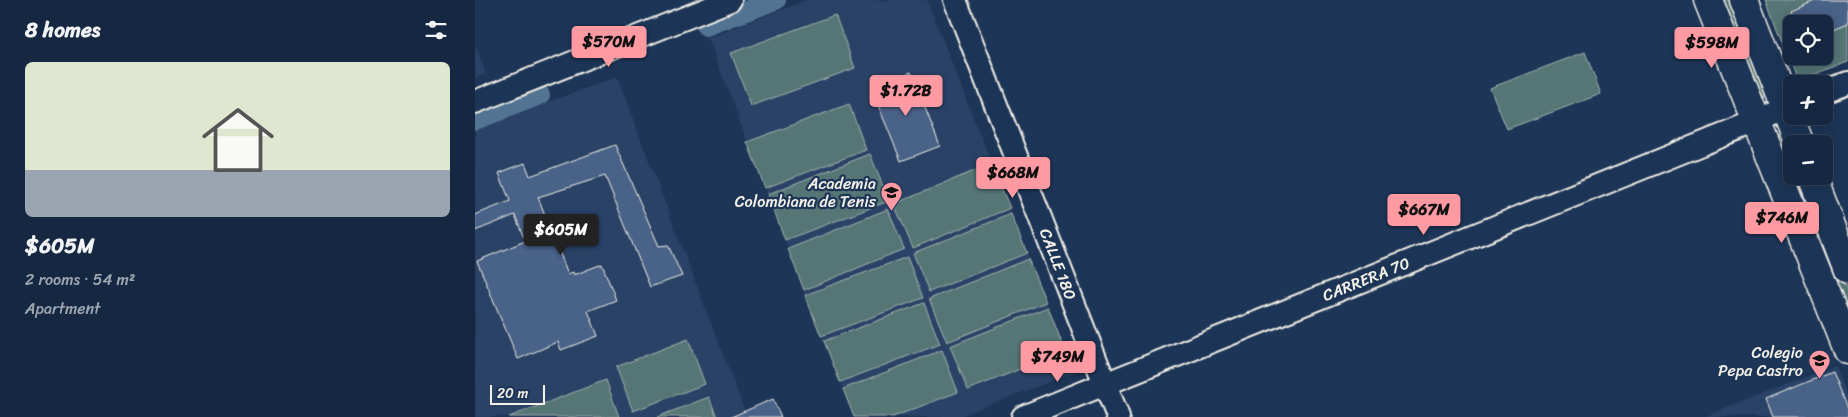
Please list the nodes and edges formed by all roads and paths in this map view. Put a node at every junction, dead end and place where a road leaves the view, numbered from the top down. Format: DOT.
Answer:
graph roads {
  1 [pos="730,0"];
  2 [pos="955,0"];
  3 [pos="1708,0"];
  4 [pos="1744,0"];
  5 [pos="1848,83"];
  6 [pos="1833,89"];
  7 [pos="1783,94"];
  8 [pos="475,102"];
  9 [pos="1783,108"];
  10 [pos="1756,122"];
  11 [pos="1815,185"];
  12 [pos="1848,270"];
  13 [pos="1848,350"];
  14 [pos="1106,385"];
  15 [pos="1023,417"];
  16 [pos="1118,417"];
  1 -- 8 [label="street"];
  2 -- 14 [label="street, CALLE 180"];
  3 -- 10 [label="street"];
  4 -- 7 [label="street"];
  5 -- 6 [label="street"];
  9 -- 10 [label="street, CARRERA 70"];
  10 -- 13 [label="street"];
  10 -- 14 [label="street, CARRERA 70"];
  11 -- 12 [label="street"];
  14 -- 15 [label="street, CARRERA 70"];
  14 -- 16 [label="street, CALLE 180"];
}
